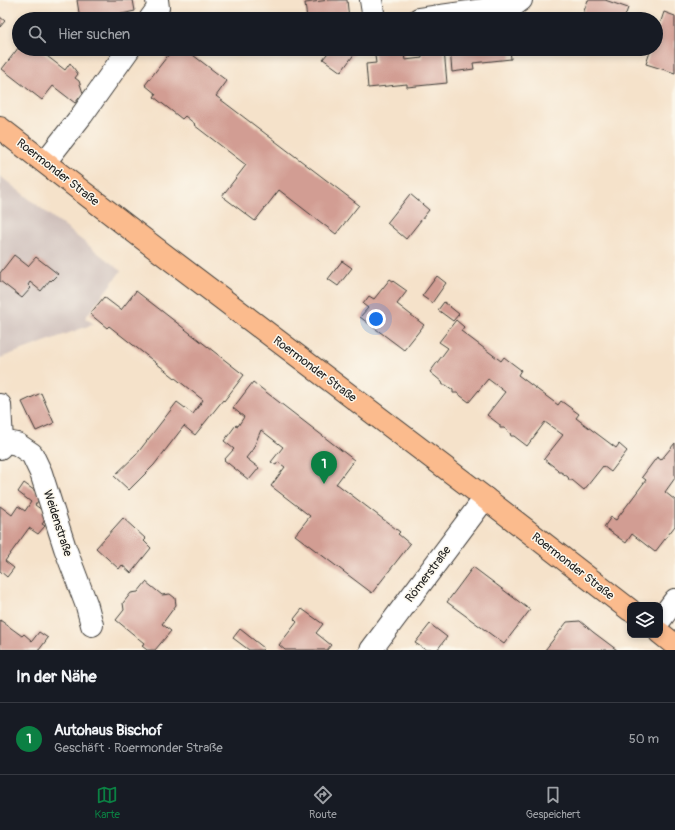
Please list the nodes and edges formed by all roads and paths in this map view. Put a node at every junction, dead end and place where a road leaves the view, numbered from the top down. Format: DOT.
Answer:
graph roads {
  1 [pos="157,0"];
  2 [pos="371,0"];
  3 [pos="521,0"];
  4 [pos="155,12"];
  5 [pos="373,12"];
  6 [pos="470,12"];
  7 [pos="124,56"];
  8 [pos="0,128"];
  9 [pos="45,162"];
  10 [pos="0,405"];
  11 [pos="1,444"];
  12 [pos="485,498"];
  13 [pos="675,600"];
  14 [pos="627,608"];
  15 [pos="663,616"];
  16 [pos="92,625"];
  17 [pos="663,636"];
  18 [pos="675,645"];
  19 [pos="371,650"];
  1 -- 4 [label="street"];
  2 -- 5 [label="street"];
  3 -- 6 [label="street"];
  7 -- 9 [label="street"];
  8 -- 9 [label="main road, Roermonder Straße"];
  9 -- 12 [label="main road, Roermonder Straße"];
  10 -- 11 [label="street, Weidenstraße"];
  11 -- 16 [label="street, Weidenstraße"];
  12 -- 14 [label="main road, Roermonder Straße"];
  12 -- 19 [label="street, Römerstraße"];
  13 -- 15 [label="street"];
  17 -- 18 [label="main road"];
}
